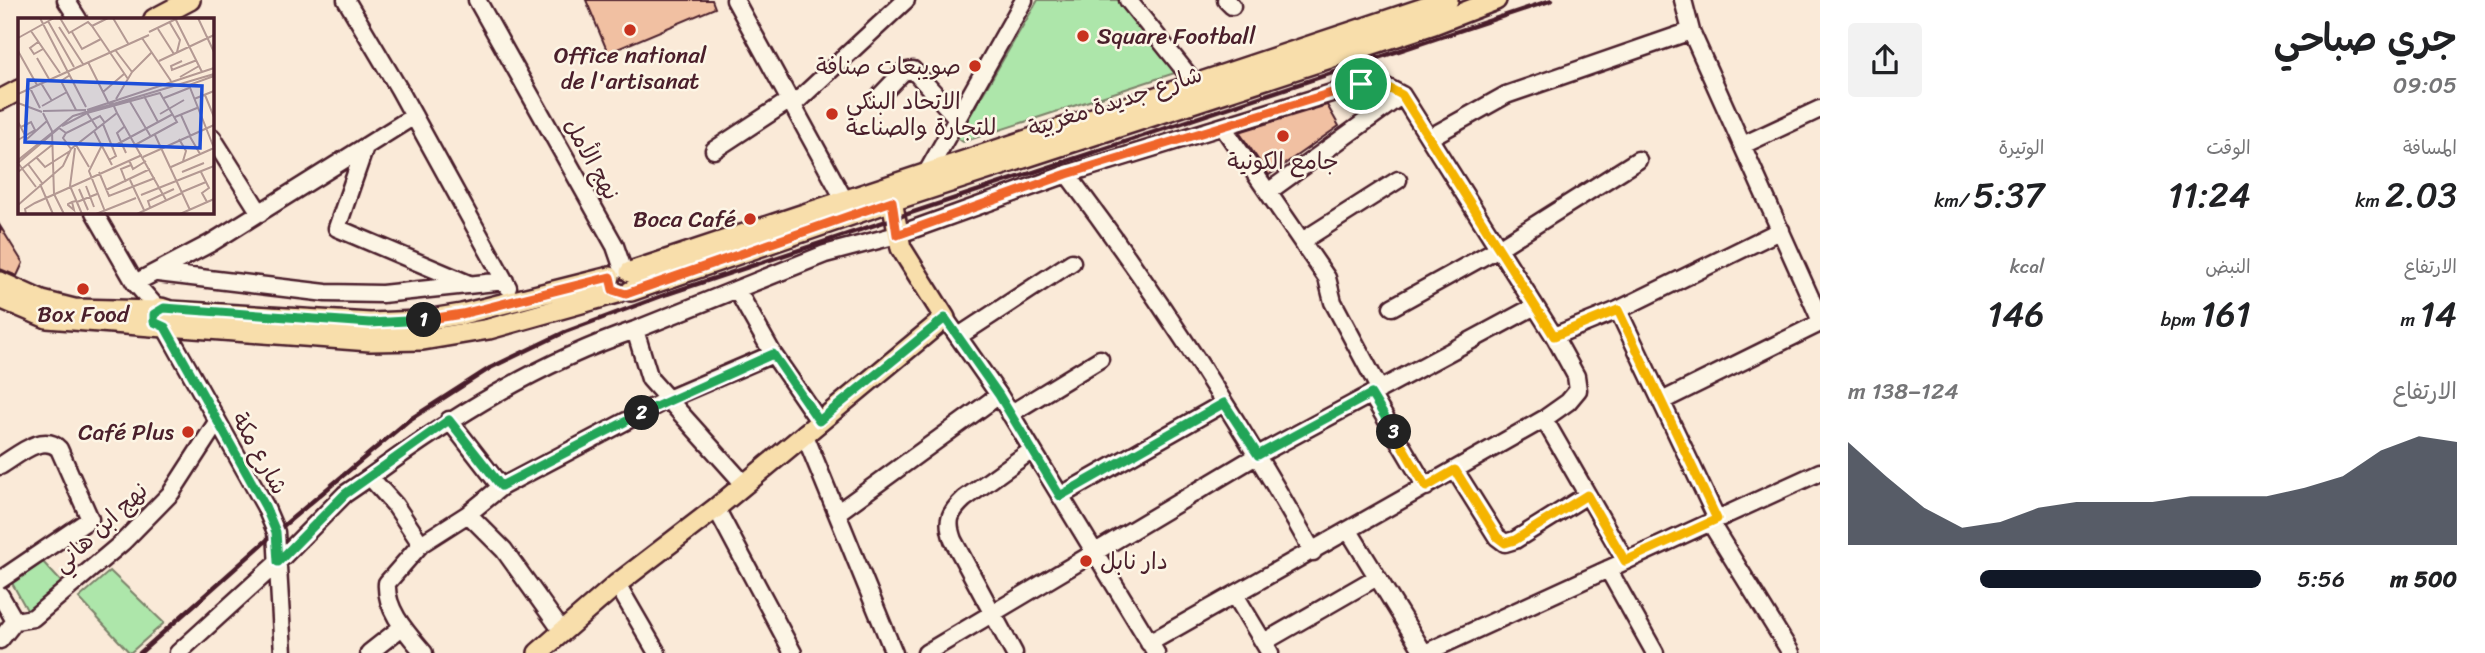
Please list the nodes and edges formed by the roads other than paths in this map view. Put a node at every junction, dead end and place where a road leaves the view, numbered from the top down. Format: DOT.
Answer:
graph roads {
  1 [pos="66,0"];
  2 [pos="190,0"];
  3 [pos="346,0"];
  4 [pos="477,0"];
  5 [pos="736,0"];
  6 [pos="906,0"];
  7 [pos="1024,0"];
  8 [pos="1128,0"];
  9 [pos="1448,0"];
  10 [pos="1496,0"];
  11 [pos="1683,0"];
  12 [pos="77,18"];
  13 [pos="156,18"];
  14 [pos="1691,31"];
  15 [pos="1200,90"];
  16 [pos="18,91"];
  17 [pos="1402,95"];
  18 [pos="880,96"];
  19 [pos="0,100"];
  20 [pos="792,103"];
  21 [pos="1820,109"];
  22 [pos="414,116"];
  23 [pos="957,118"];
  24 [pos="1223,127"];
  25 [pos="1429,138"];
  26 [pos="214,140"];
  27 [pos="1744,145"];
  28 [pos="365,147"];
  29 [pos="714,150"];
  30 [pos="1638,160"];
  31 [pos="926,174"];
  32 [pos="1067,174"];
  33 [pos="1398,180"];
  34 [pos="1268,192"];
  35 [pos="845,201"];
  36 [pos="892,201"];
  37 [pos="260,213"];
  38 [pos="95,214"];
  39 [pos="1781,230"];
  40 [pos="897,235"];
  41 [pos="1302,241"];
  42 [pos="1497,249"];
  43 [pos="1072,261"];
  44 [pos="158,274"];
  45 [pos="505,281"];
  46 [pos="622,281"];
  47 [pos="0,282"];
  48 [pos="135,283"];
  49 [pos="471,285"];
  50 [pos="737,290"];
  51 [pos="0,299"];
  52 [pos="516,301"];
  53 [pos="1535,306"];
  54 [pos="1392,307"];
  55 [pos="1618,310"];
  56 [pos="162,318"];
  57 [pos="945,318"];
  58 [pos="1820,321"];
  59 [pos="635,330"];
  60 [pos="959,336"];
  61 [pos="1554,336"];
  62 [pos="773,354"];
  63 [pos="1100,359"];
  64 [pos="1376,392"];
  65 [pos="999,395"];
  66 [pos="670,398"];
  67 [pos="1662,401"];
  68 [pos="1224,403"];
  69 [pos="1010,414"];
  70 [pos="1544,418"];
  71 [pos="449,420"];
  72 [pos="217,422"];
  73 [pos="811,427"];
  74 [pos="1032,450"];
  75 [pos="1258,455"];
  76 [pos="0,466"];
  77 [pos="1455,470"];
  78 [pos="1820,472"];
  79 [pos="370,477"];
  80 [pos="744,484"];
  81 [pos="501,486"];
  82 [pos="1426,487"];
  83 [pos="1587,495"];
  84 [pos="1060,496"];
  85 [pos="716,508"];
  86 [pos="837,513"];
  87 [pos="468,514"];
  88 [pos="1714,520"];
  89 [pos="1349,531"];
  90 [pos="421,544"];
  91 [pos="1313,552"];
  92 [pos="1095,554"];
  93 [pos="1625,561"];
  94 [pos="278,562"];
  95 [pos="1608,569"];
  96 [pos="1377,577"];
  97 [pos="0,580"];
  98 [pos="617,584"];
  99 [pos="0,595"];
  100 [pos="1235,595"];
  101 [pos="992,612"];
  102 [pos="15,621"];
  103 [pos="402,627"];
  104 [pos="562,631"];
  105 [pos="0,640"];
  106 [pos="1153,648"];
  107 [pos="1267,648"];
  108 [pos="178,653"];
  109 [pos="283,653"];
  110 [pos="369,653"];
  111 [pos="424,653"];
  112 [pos="538,653"];
  113 [pos="657,653"];
  114 [pos="793,653"];
  115 [pos="894,653"];
  116 [pos="926,653"];
  117 [pos="1014,653"];
  118 [pos="1424,653"];
  119 [pos="1656,653"];
  120 [pos="1791,653"];
  1 -- 12 [label="street"];
  2 -- 13 [label="main road"];
  3 -- 22 [label="street"];
  4 -- 46 [label="street, نهج الأمل"];
  5 -- 20 [label="street"];
  6 -- 20 [label="street"];
  7 -- 23 [label="street"];
  8 -- 15 [label="street"];
  9 -- 15 [label="main road, شارع جديدة مغربية"];
  10 -- 15 [label="main road, شارع جديدة مغربية"];
  11 -- 14 [label="street"];
  14 -- 25 [label="street"];
  14 -- 27 [label="street"];
  15 -- 31 [label="main road, شارع جديدة مغربية"];
  15 -- 36 [label="main road, شارع جديدة مغربية"];
  16 -- 19 [label="main road"];
  17 -- 24 [label="street"];
  17 -- 25 [label="street"];
  17 -- 34 [label="street"];
  18 -- 23 [label="street"];
  20 -- 29 [label="street"];
  20 -- 35 [label="street"];
  21 -- 27 [label="street"];
  22 -- 28 [label="street"];
  22 -- 45 [label="street"];
  23 -- 31 [label="street"];
  24 -- 32 [label="street"];
  24 -- 34 [label="street"];
  25 -- 42 [label="street"];
  26 -- 37 [label="street"];
  27 -- 39 [label="street"];
  28 -- 37 [label="street"];
  28 -- 49 [label="street"];
  30 -- 42 [label="street"];
  31 -- 35 [label="main road, شارع جديدة مغربية"];
  32 -- 40 [label="street"];
  32 -- 68 [label="street"];
  33 -- 41 [label="street"];
  34 -- 41 [label="street"];
  35 -- 46 [label="main road, شارع جديدة مغربية"];
  36 -- 40 [label="main road"];
  36 -- 46 [label="main road, شارع جديدة مغربية"];
  37 -- 44 [label="street"];
  38 -- 48 [label="street, شارع مكة"];
  39 -- 55 [label="street"];
  39 -- 58 [label="street"];
  40 -- 50 [label="street"];
  40 -- 57 [label="main road"];
  41 -- 64 [label="street"];
  42 -- 53 [label="street"];
  42 -- 54 [label="street"];
  43 -- 60 [label="street"];
  44 -- 48 [label="street"];
  44 -- 49 [label="street"];
  45 -- 49 [label="street"];
  45 -- 52 [label="street"];
  46 -- 52 [label="main road"];
  46 -- 56 [label="main road"];
  47 -- 56 [label="main road"];
  48 -- 56 [label="street, شارع مكة"];
  50 -- 59 [label="street"];
  50 -- 62 [label="street"];
  51 -- 56 [label="main road"];
  52 -- 56 [label="main road"];
  53 -- 61 [label="street"];
  53 -- 64 [label="street"];
  55 -- 61 [label="street"];
  55 -- 67 [label="street"];
  56 -- 72 [label="street, شارع مكة"];
  57 -- 60 [label="street"];
  57 -- 73 [label="main road"];
  58 -- 67 [label="street"];
  59 -- 66 [label="street"];
  59 -- 71 [label="street"];
  60 -- 65 [label="street"];
  61 -- 70 [label="street"];
  62 -- 66 [label="street"];
  62 -- 73 [label="street"];
  63 -- 69 [label="street"];
  64 -- 75 [label="street"];
  64 -- 82 [label="street"];
  65 -- 69 [label="street"];
  65 -- 86 [label="street"];
  66 -- 80 [label="street"];
  66 -- 81 [label="street"];
  67 -- 88 [label="street"];
  68 -- 75 [label="street"];
  68 -- 84 [label="street"];
  69 -- 74 [label="street"];
  70 -- 77 [label="street"];
  70 -- 83 [label="street"];
  71 -- 79 [label="street"];
  71 -- 81 [label="street"];
  72 -- 94 [label="street, شارع مكة"];
  72 -- 102 [label="street, نهج ابن هاني"];
  73 -- 80 [label="main road"];
  73 -- 86 [label="street"];
  74 -- 84 [label="street"];
  74 -- 101 [label="street"];
  75 -- 91 [label="street"];
  75 -- 92 [label="street"];
  76 -- 97 [label="street"];
  77 -- 82 [label="street"];
  77 -- 83 [label="street"];
  78 -- 88 [label="street"];
  79 -- 90 [label="street"];
  79 -- 94 [label="street"];
  80 -- 85 [label="main road"];
  81 -- 87 [label="street"];
  82 -- 89 [label="street"];
  83 -- 93 [label="street"];
  84 -- 92 [label="street"];
  85 -- 98 [label="main road"];
  85 -- 114 [label="street"];
  86 -- 115 [label="street"];
  87 -- 90 [label="street"];
  87 -- 104 [label="street"];
  88 -- 93 [label="street"];
  88 -- 120 [label="street"];
  89 -- 91 [label="street"];
  89 -- 96 [label="street"];
  90 -- 103 [label="street"];
  91 -- 100 [label="street"];
  92 -- 101 [label="street"];
  92 -- 106 [label="street"];
  93 -- 95 [label="street"];
  94 -- 108 [label="street"];
  94 -- 109 [label="street, شارع مكة"];
  95 -- 118 [label="street"];
  95 -- 119 [label="street"];
  96 -- 107 [label="street"];
  96 -- 118 [label="street"];
  98 -- 104 [label="main road"];
  98 -- 113 [label="street"];
  99 -- 102 [label="street"];
  100 -- 106 [label="street"];
  100 -- 107 [label="street"];
  101 -- 116 [label="street"];
  101 -- 117 [label="street"];
  102 -- 105 [label="street"];
  103 -- 110 [label="street"];
  103 -- 111 [label="street"];
  104 -- 112 [label="main road"];
}
